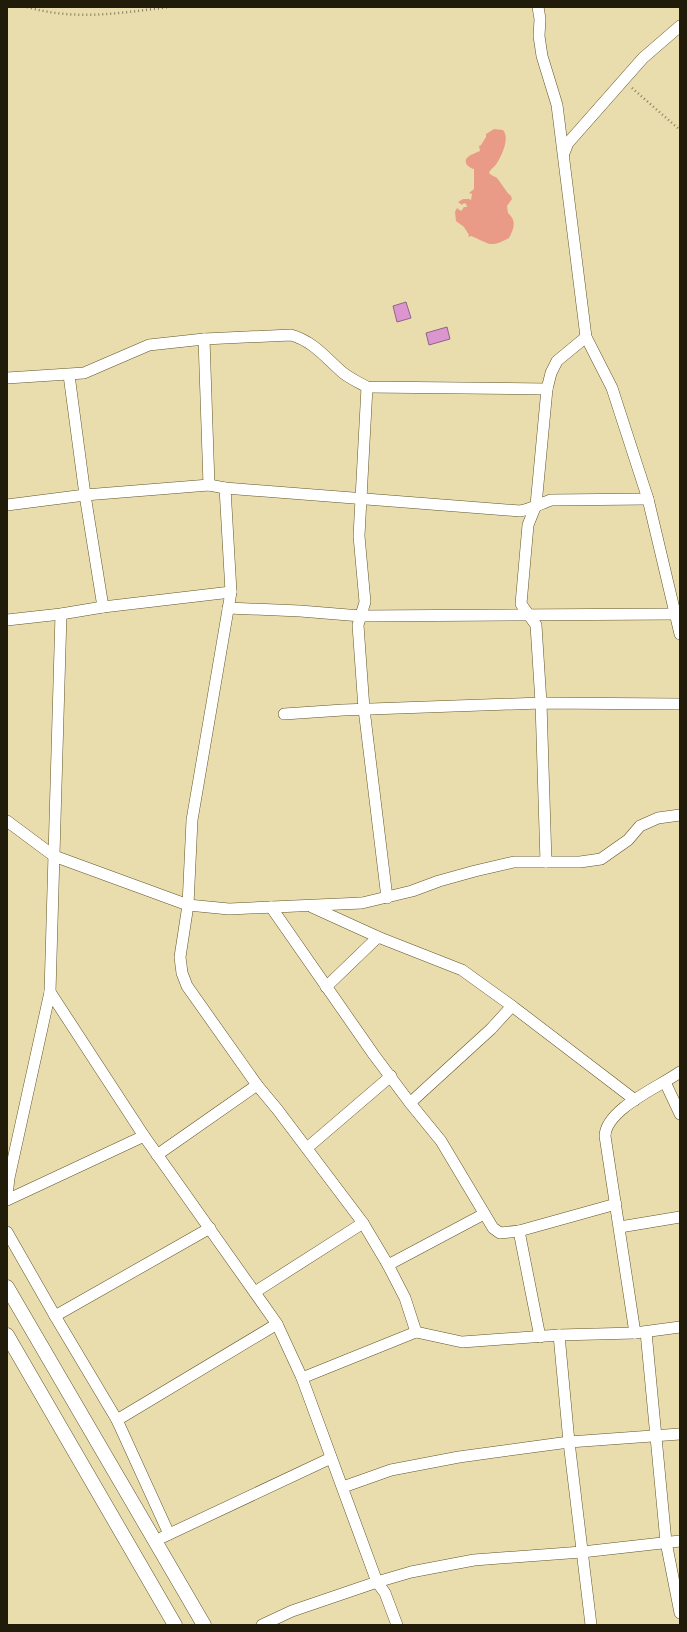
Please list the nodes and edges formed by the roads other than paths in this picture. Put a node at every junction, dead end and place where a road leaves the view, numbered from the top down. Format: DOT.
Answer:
graph roads {
  1 [pos="538,7"];
  2 [pos="680,26"];
  3 [pos="564,153"];
  4 [pos="586,337"];
  5 [pos="204,339"];
  6 [pos="69,375"];
  7 [pos="7,378"];
  8 [pos="367,387"];
  9 [pos="548,389"];
  10 [pos="209,485"];
  11 [pos="224,488"];
  12 [pos="85,495"];
  13 [pos="360,499"];
  14 [pos="648,499"];
  15 [pos="7,505"];
  16 [pos="536,505"];
  17 [pos="231,592"];
  18 [pos="103,607"];
  19 [pos="228,608"];
  20 [pos="61,614"];
  21 [pos="676,614"];
  22 [pos="362,616"];
  23 [pos="530,616"];
  24 [pos="7,620"];
  25 [pos="680,634"];
  26 [pos="541,704"];
  27 [pos="680,704"];
  28 [pos="364,709"];
  29 [pos="284,714"];
  30 [pos="680,815"];
  31 [pos="7,821"];
  32 [pos="54,856"];
  33 [pos="546,862"];
  34 [pos="387,898"];
  35 [pos="188,905"];
  36 [pos="308,906"];
  37 [pos="271,908"];
  38 [pos="378,936"];
  39 [pos="326,987"];
  40 [pos="50,992"];
  41 [pos="512,1006"];
  42 [pos="680,1072"];
  43 [pos="391,1076"];
  44 [pos="665,1082"];
  45 [pos="257,1085"];
  46 [pos="635,1100"];
  47 [pos="410,1103"];
  48 [pos="680,1114"];
  49 [pos="144,1136"];
  50 [pos="307,1148"];
  51 [pos="158,1155"];
  52 [pos="7,1196"];
  53 [pos="7,1200"];
  54 [pos="616,1204"];
  55 [pos="484,1214"];
  56 [pos="680,1217"];
  57 [pos="363,1223"];
  58 [pos="620,1227"];
  59 [pos="210,1228"];
  60 [pos="519,1231"];
  61 [pos="7,1232"];
  62 [pos="388,1265"];
  63 [pos="7,1287"];
  64 [pos="254,1292"];
  65 [pos="55,1316"];
  66 [pos="278,1324"];
  67 [pos="680,1327"];
  68 [pos="416,1332"];
  69 [pos="640,1333"];
  70 [pos="7,1335"];
  71 [pos="559,1335"];
  72 [pos="540,1337"];
  73 [pos="302,1378"];
  74 [pos="117,1420"];
  75 [pos="657,1434"];
  76 [pos="680,1434"];
  77 [pos="569,1442"];
  78 [pos="331,1458"];
  79 [pos="343,1487"];
  80 [pos="169,1534"];
  81 [pos="680,1541"];
  82 [pos="156,1542"];
  83 [pos="666,1542"];
  84 [pos="582,1552"];
  85 [pos="377,1582"];
  86 [pos="680,1613"];
  87 [pos="175,1625"];
  88 [pos="204,1625"];
  89 [pos="262,1625"];
  90 [pos="397,1625"];
  91 [pos="591,1625"];
  1 -- 3 [label="street"];
  2 -- 3 [label="street"];
  3 -- 4 [label="street"];
  4 -- 9 [label="street"];
  4 -- 14 [label="street"];
  5 -- 6 [label="street"];
  5 -- 8 [label="street"];
  5 -- 10 [label="street"];
  6 -- 7 [label="street"];
  6 -- 12 [label="street"];
  8 -- 9 [label="street"];
  8 -- 13 [label="street"];
  9 -- 16 [label="street"];
  10 -- 11 [label="street"];
  10 -- 12 [label="street"];
  11 -- 13 [label="street"];
  11 -- 17 [label="street"];
  12 -- 15 [label="street"];
  12 -- 18 [label="street"];
  13 -- 16 [label="street"];
  13 -- 22 [label="street"];
  14 -- 16 [label="street"];
  14 -- 21 [label="street"];
  16 -- 23 [label="street"];
  17 -- 18 [label="street"];
  17 -- 19 [label="street"];
  18 -- 20 [label="street"];
  19 -- 22 [label="street"];
  19 -- 35 [label="street"];
  20 -- 24 [label="street"];
  20 -- 32 [label="street"];
  21 -- 23 [label="street"];
  21 -- 25 [label="street"];
  22 -- 23 [label="street"];
  22 -- 28 [label="street"];
  23 -- 26 [label="street"];
  26 -- 27 [label="street"];
  26 -- 28 [label="street"];
  26 -- 33 [label="street"];
  28 -- 29 [label="street"];
  28 -- 34 [label="street"];
  30 -- 33 [label="street"];
  31 -- 32 [label="street"];
  32 -- 35 [label="street"];
  32 -- 40 [label="street"];
  33 -- 34 [label="street"];
  34 -- 36 [label="street"];
  35 -- 37 [label="street"];
  35 -- 45 [label="street"];
  36 -- 37 [label="street"];
  36 -- 38 [label="street"];
  37 -- 39 [label="street"];
  38 -- 39 [label="street"];
  38 -- 41 [label="street"];
  39 -- 43 [label="street"];
  40 -- 49 [label="street"];
  40 -- 52 [label="street"];
  41 -- 46 [label="street"];
  41 -- 47 [label="street"];
  42 -- 44 [label="street"];
  43 -- 47 [label="street"];
  43 -- 50 [label="street"];
  44 -- 46 [label="street"];
  44 -- 48 [label="street"];
  45 -- 50 [label="street"];
  45 -- 51 [label="street"];
  46 -- 54 [label="street"];
  47 -- 55 [label="street"];
  49 -- 51 [label="street"];
  49 -- 53 [label="street"];
  50 -- 57 [label="street"];
  51 -- 59 [label="street"];
  54 -- 58 [label="street"];
  54 -- 60 [label="street"];
  55 -- 60 [label="street"];
  55 -- 62 [label="street"];
  56 -- 58 [label="street"];
  57 -- 62 [label="street"];
  57 -- 64 [label="street"];
  58 -- 69 [label="street"];
  59 -- 64 [label="street"];
  59 -- 65 [label="street"];
  60 -- 72 [label="street"];
  61 -- 65 [label="street"];
  62 -- 68 [label="street"];
  63 -- 82 [label="street"];
  64 -- 66 [label="street"];
  65 -- 74 [label="street"];
  66 -- 73 [label="street"];
  66 -- 74 [label="street"];
  67 -- 69 [label="street"];
  68 -- 72 [label="street"];
  68 -- 73 [label="street"];
  69 -- 71 [label="street"];
  69 -- 75 [label="street"];
  70 -- 87 [label="street"];
  71 -- 72 [label="street"];
  71 -- 77 [label="street"];
  73 -- 78 [label="street"];
  74 -- 80 [label="street"];
  75 -- 76 [label="street"];
  75 -- 77 [label="street"];
  75 -- 83 [label="street"];
  77 -- 79 [label="street"];
  77 -- 84 [label="street"];
  78 -- 79 [label="street"];
  78 -- 80 [label="street"];
  79 -- 85 [label="street"];
  80 -- 82 [label="street"];
  81 -- 83 [label="street"];
  82 -- 88 [label="street"];
  83 -- 84 [label="street"];
  83 -- 86 [label="street"];
  84 -- 85 [label="street"];
  84 -- 91 [label="street"];
  85 -- 89 [label="street"];
  85 -- 90 [label="street"];
}
